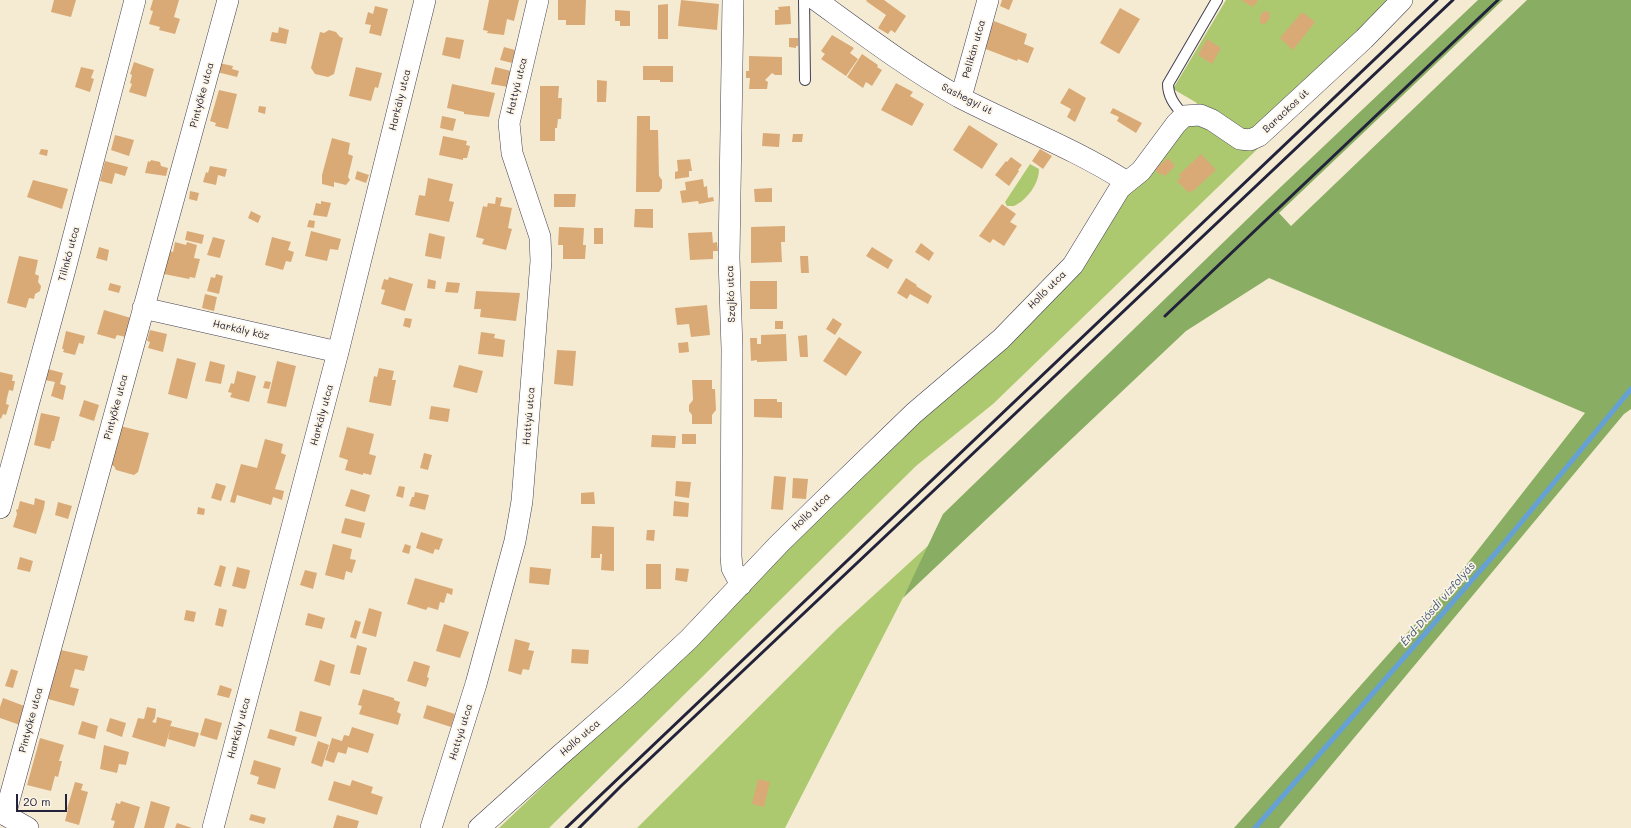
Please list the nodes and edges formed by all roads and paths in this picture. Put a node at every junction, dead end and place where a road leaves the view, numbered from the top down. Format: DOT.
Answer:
graph roads {
  1 [pos="135,0"];
  2 [pos="228,0"];
  3 [pos="425,0"];
  4 [pos="538,0"];
  5 [pos="733,0"];
  6 [pos="804,0"];
  7 [pos="816,0"];
  8 [pos="988,0"];
  9 [pos="1217,0"];
  10 [pos="1402,0"];
  11 [pos="805,80"];
  12 [pos="960,97"];
  13 [pos="1184,116"];
  14 [pos="1127,182"];
  15 [pos="143,308"];
  16 [pos="338,352"];
  17 [pos="0,508"];
  18 [pos="741,585"];
  19 [pos="2,813"];
  20 [pos="28,828"];
  21 [pos="213,828"];
  22 [pos="431,828"];
  23 [pos="479,828"];
  1 -- 17 [label="street, Tilinkó utca"];
  2 -- 15 [label="street, Pintyőke utca"];
  3 -- 16 [label="street, Harkály utca"];
  4 -- 22 [label="street, Hattyú utca"];
  5 -- 18 [label="street, Szajkó utca"];
  6 -- 11 [label="lane"];
  7 -- 12 [label="street, Sashegyi út"];
  8 -- 12 [label="street, Pelikán utca"];
  9 -- 13 [label="lane"];
  10 -- 13 [label="street, Barackos út"];
  12 -- 14 [label="street, Sashegyi út"];
  13 -- 14 [label="street"];
  14 -- 18 [label="street, Holló utca"];
  15 -- 16 [label="street, Harkály köz"];
  15 -- 19 [label="street, Pintyőke utca"];
  16 -- 21 [label="street, Harkály utca"];
  18 -- 23 [label="street, Holló utca"];
  19 -- 20 [label="street"];
}
